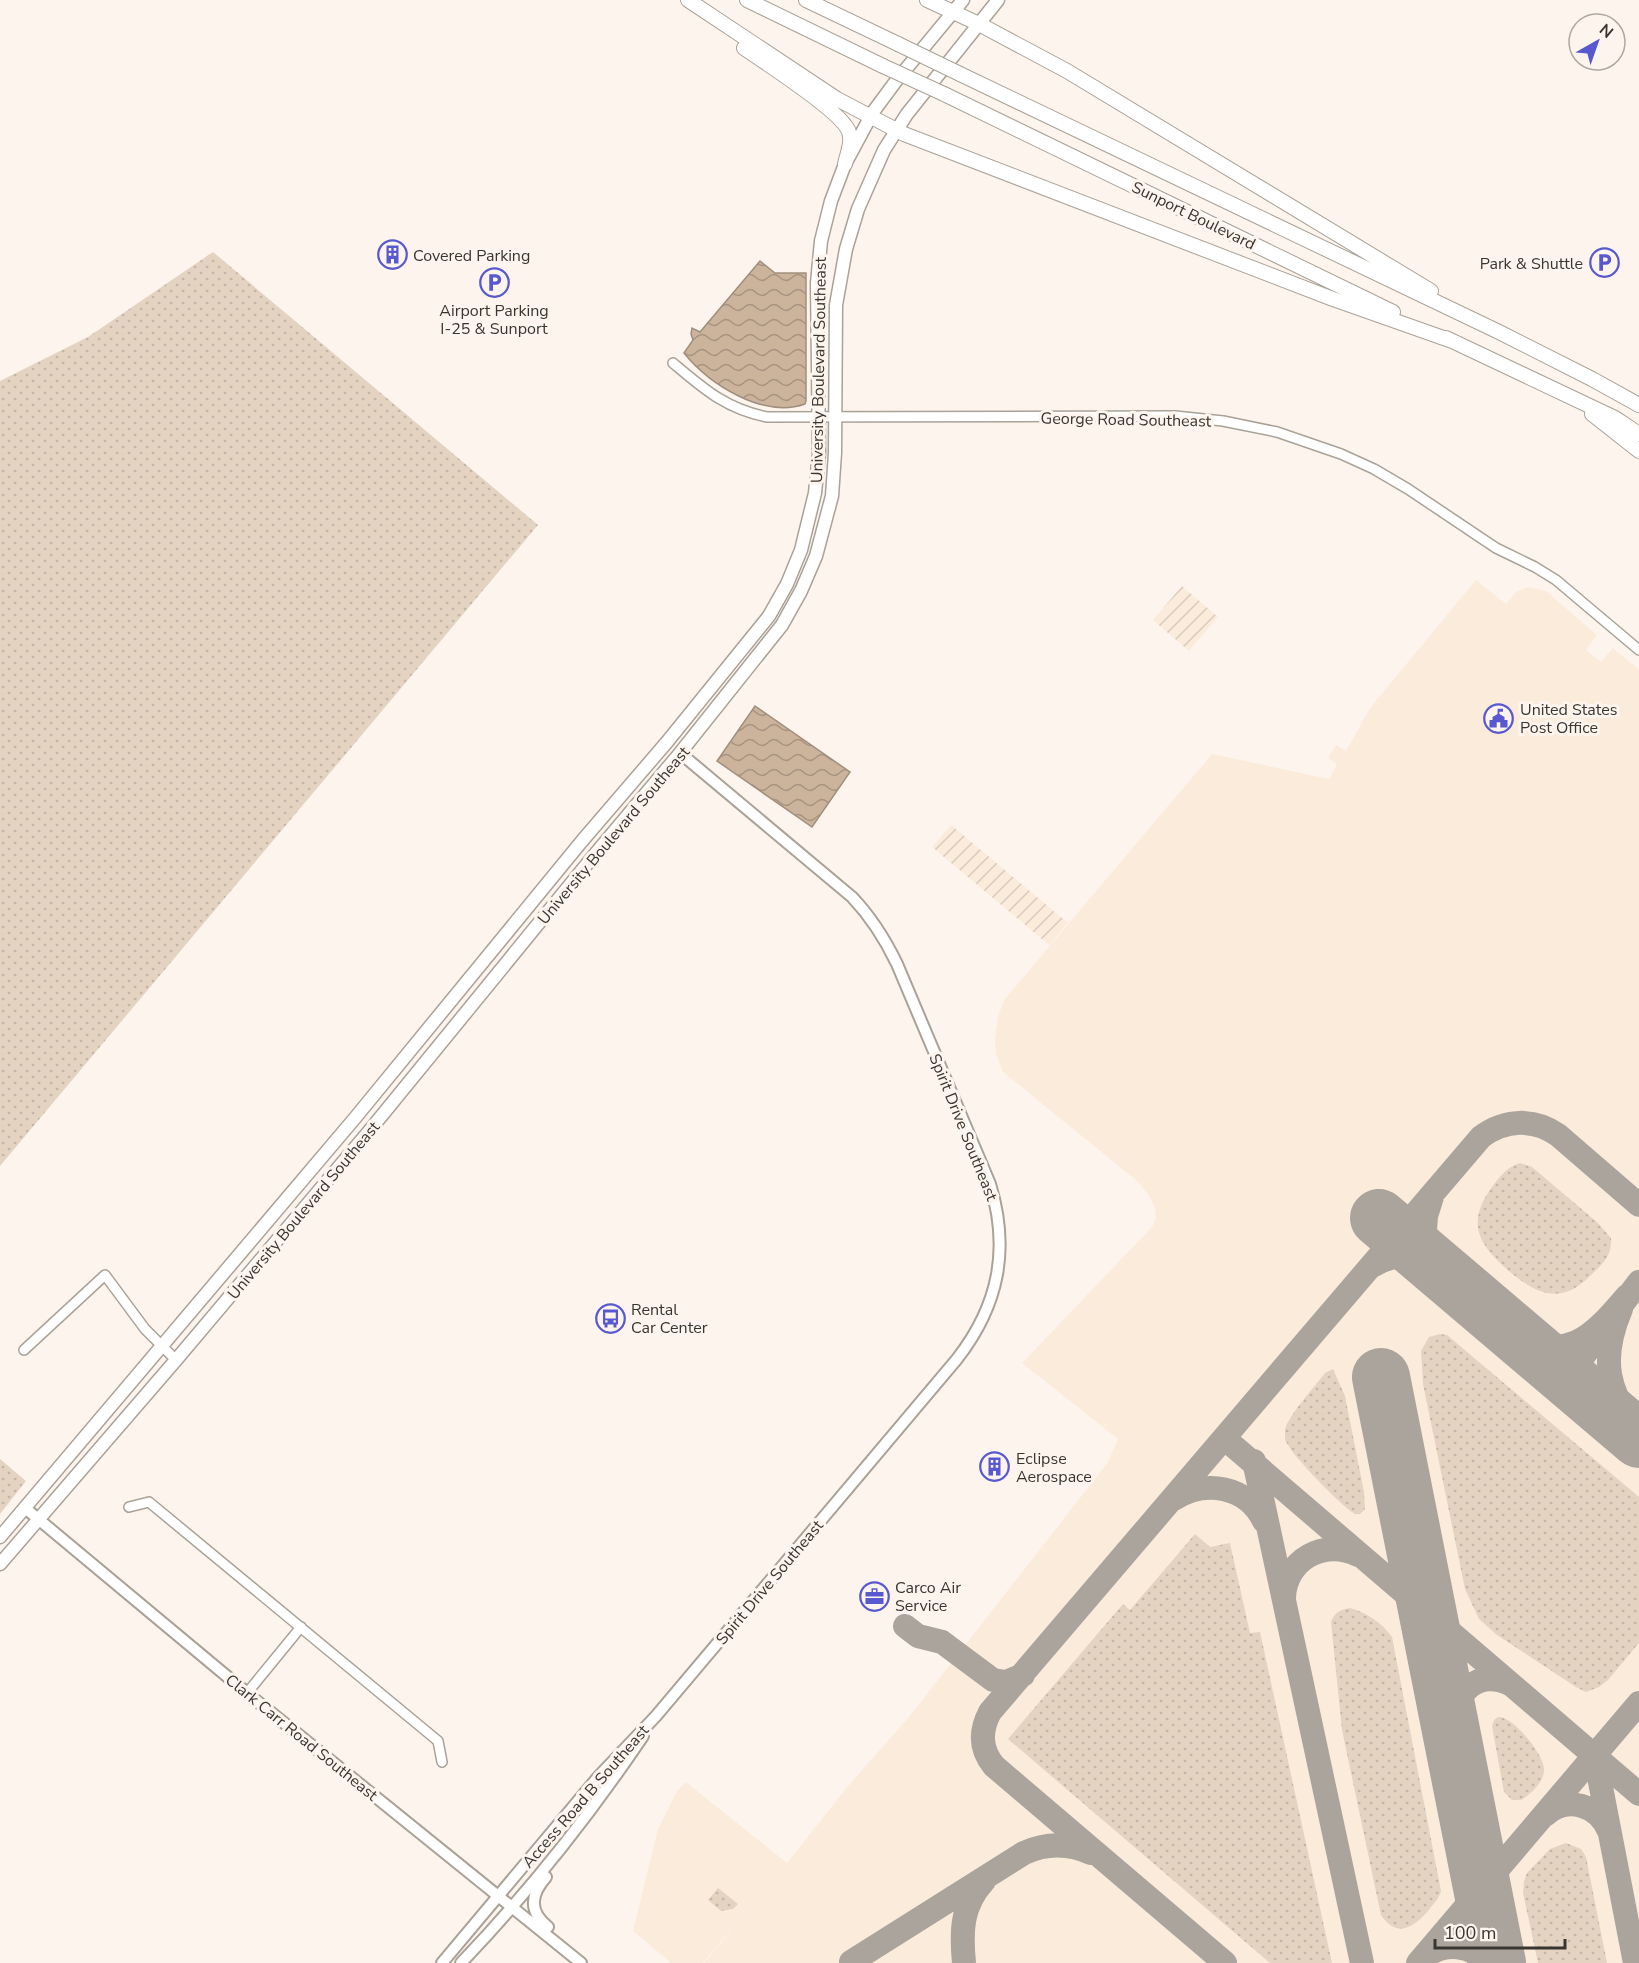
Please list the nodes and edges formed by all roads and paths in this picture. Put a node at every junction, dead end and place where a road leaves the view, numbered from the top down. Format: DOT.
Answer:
graph roads {
  1 [pos="747,0"];
  2 [pos="806,0"];
  3 [pos="927,0"];
  4 [pos="963,0"];
  5 [pos="998,0"];
  6 [pos="694,4"];
  7 [pos="954,12"];
  8 [pos="979,24"];
  9 [pos="870,116"];
  10 [pos="896,130"];
  11 [pos="844,164"];
  12 [pos="1500,332"];
  13 [pos="1452,341"];
  14 [pos="673,363"];
  15 [pos="1563,393"];
  16 [pos="1639,405"];
  17 [pos="819,418"];
  18 [pos="835,418"];
  19 [pos="1639,434"];
  20 [pos="1639,451"];
  21 [pos="1639,650"];
  22 [pos="667,742"];
  23 [pos="680,753"];
  24 [pos="161,1346"];
  25 [pos="24,1350"];
  26 [pos="176,1360"];
  27 [pos="129,1507"];
  28 [pos="25,1508"];
  29 [pos="39,1520"];
  30 [pos="0,1538"];
  31 [pos="0,1564"];
  32 [pos="301,1627"];
  33 [pos="247,1693"];
  34 [pos="656,1716"];
  35 [pos="442,1762"];
  36 [pos="584,1820"];
  37 [pos="499,1896"];
  38 [pos="511,1906"];
  39 [pos="442,1963"];
  40 [pos="461,1963"];
  41 [pos="582,1963"];
  1 -- 13 [label="main road, Sunport Boulevard, bridge"];
  2 -- 12 [label="main road, Sunport Boulevard, bridge"];
  3 -- 7 [label="main road"];
  4 -- 7 [label="main road, University Boulevard Southeast"];
  5 -- 8 [label="main road, University Boulevard Southeast"];
  6 -- 9 [label="main road"];
  6 -- 11 [label="main road"];
  7 -- 8 [label="main road"];
  7 -- 9 [label="main road, University Boulevard Southeast"];
  8 -- 10 [label="main road, University Boulevard Southeast"];
  8 -- 12 [label="main road"];
  9 -- 10 [label="main road"];
  9 -- 11 [label="main road, University Boulevard Southeast"];
  10 -- 13 [label="main road"];
  10 -- 18 [label="main road, University Boulevard Southeast"];
  11 -- 17 [label="main road, University Boulevard Southeast"];
  12 -- 16 [label="main road, Sunport Boulevard"];
  13 -- 15 [label="main road, Sunport Boulevard"];
  14 -- 17 [label="street, George Road Southeast"];
  15 -- 19 [label="main road, Sunport Boulevard"];
  15 -- 20 [label="main road"];
  17 -- 18 [label="street, George Road Southeast"];
  17 -- 22 [label="main road, University Boulevard Southeast"];
  18 -- 21 [label="street, George Road Southeast"];
  18 -- 23 [label="main road, University Boulevard Southeast"];
  22 -- 23 [label="main road, Spirit Drive Southeast"];
  22 -- 24 [label="main road, University Boulevard Southeast"];
  23 -- 26 [label="main road, University Boulevard Southeast"];
  23 -- 34 [label="street, Spirit Drive Southeast"];
  24 -- 25 [label="street"];
  24 -- 26 [label="street"];
  24 -- 28 [label="main road, University Boulevard Southeast"];
  26 -- 29 [label="main road, University Boulevard Southeast"];
  27 -- 32 [label="street"];
  28 -- 29 [label="street, Clark Carr Road Southeast"];
  28 -- 30 [label="main road, University Boulevard Southeast"];
  29 -- 31 [label="main road, University Boulevard Southeast"];
  29 -- 33 [label="street, Clark Carr Road Southeast"];
  32 -- 33 [label="street"];
  32 -- 35 [label="street"];
  33 -- 37 [label="street, Clark Carr Road Southeast"];
  34 -- 36 [label="street, Access Road B Southeast"];
  34 -- 37 [label="street, Access Road B Southeast"];
  36 -- 38 [label="street, Access Road B Southeast"];
  36 -- 41 [label="street"];
  37 -- 38 [label="street, Clark Carr Road Southeast"];
  37 -- 39 [label="street"];
  38 -- 40 [label="street"];
  38 -- 41 [label="street, Clark Carr Road Southeast"];
}
